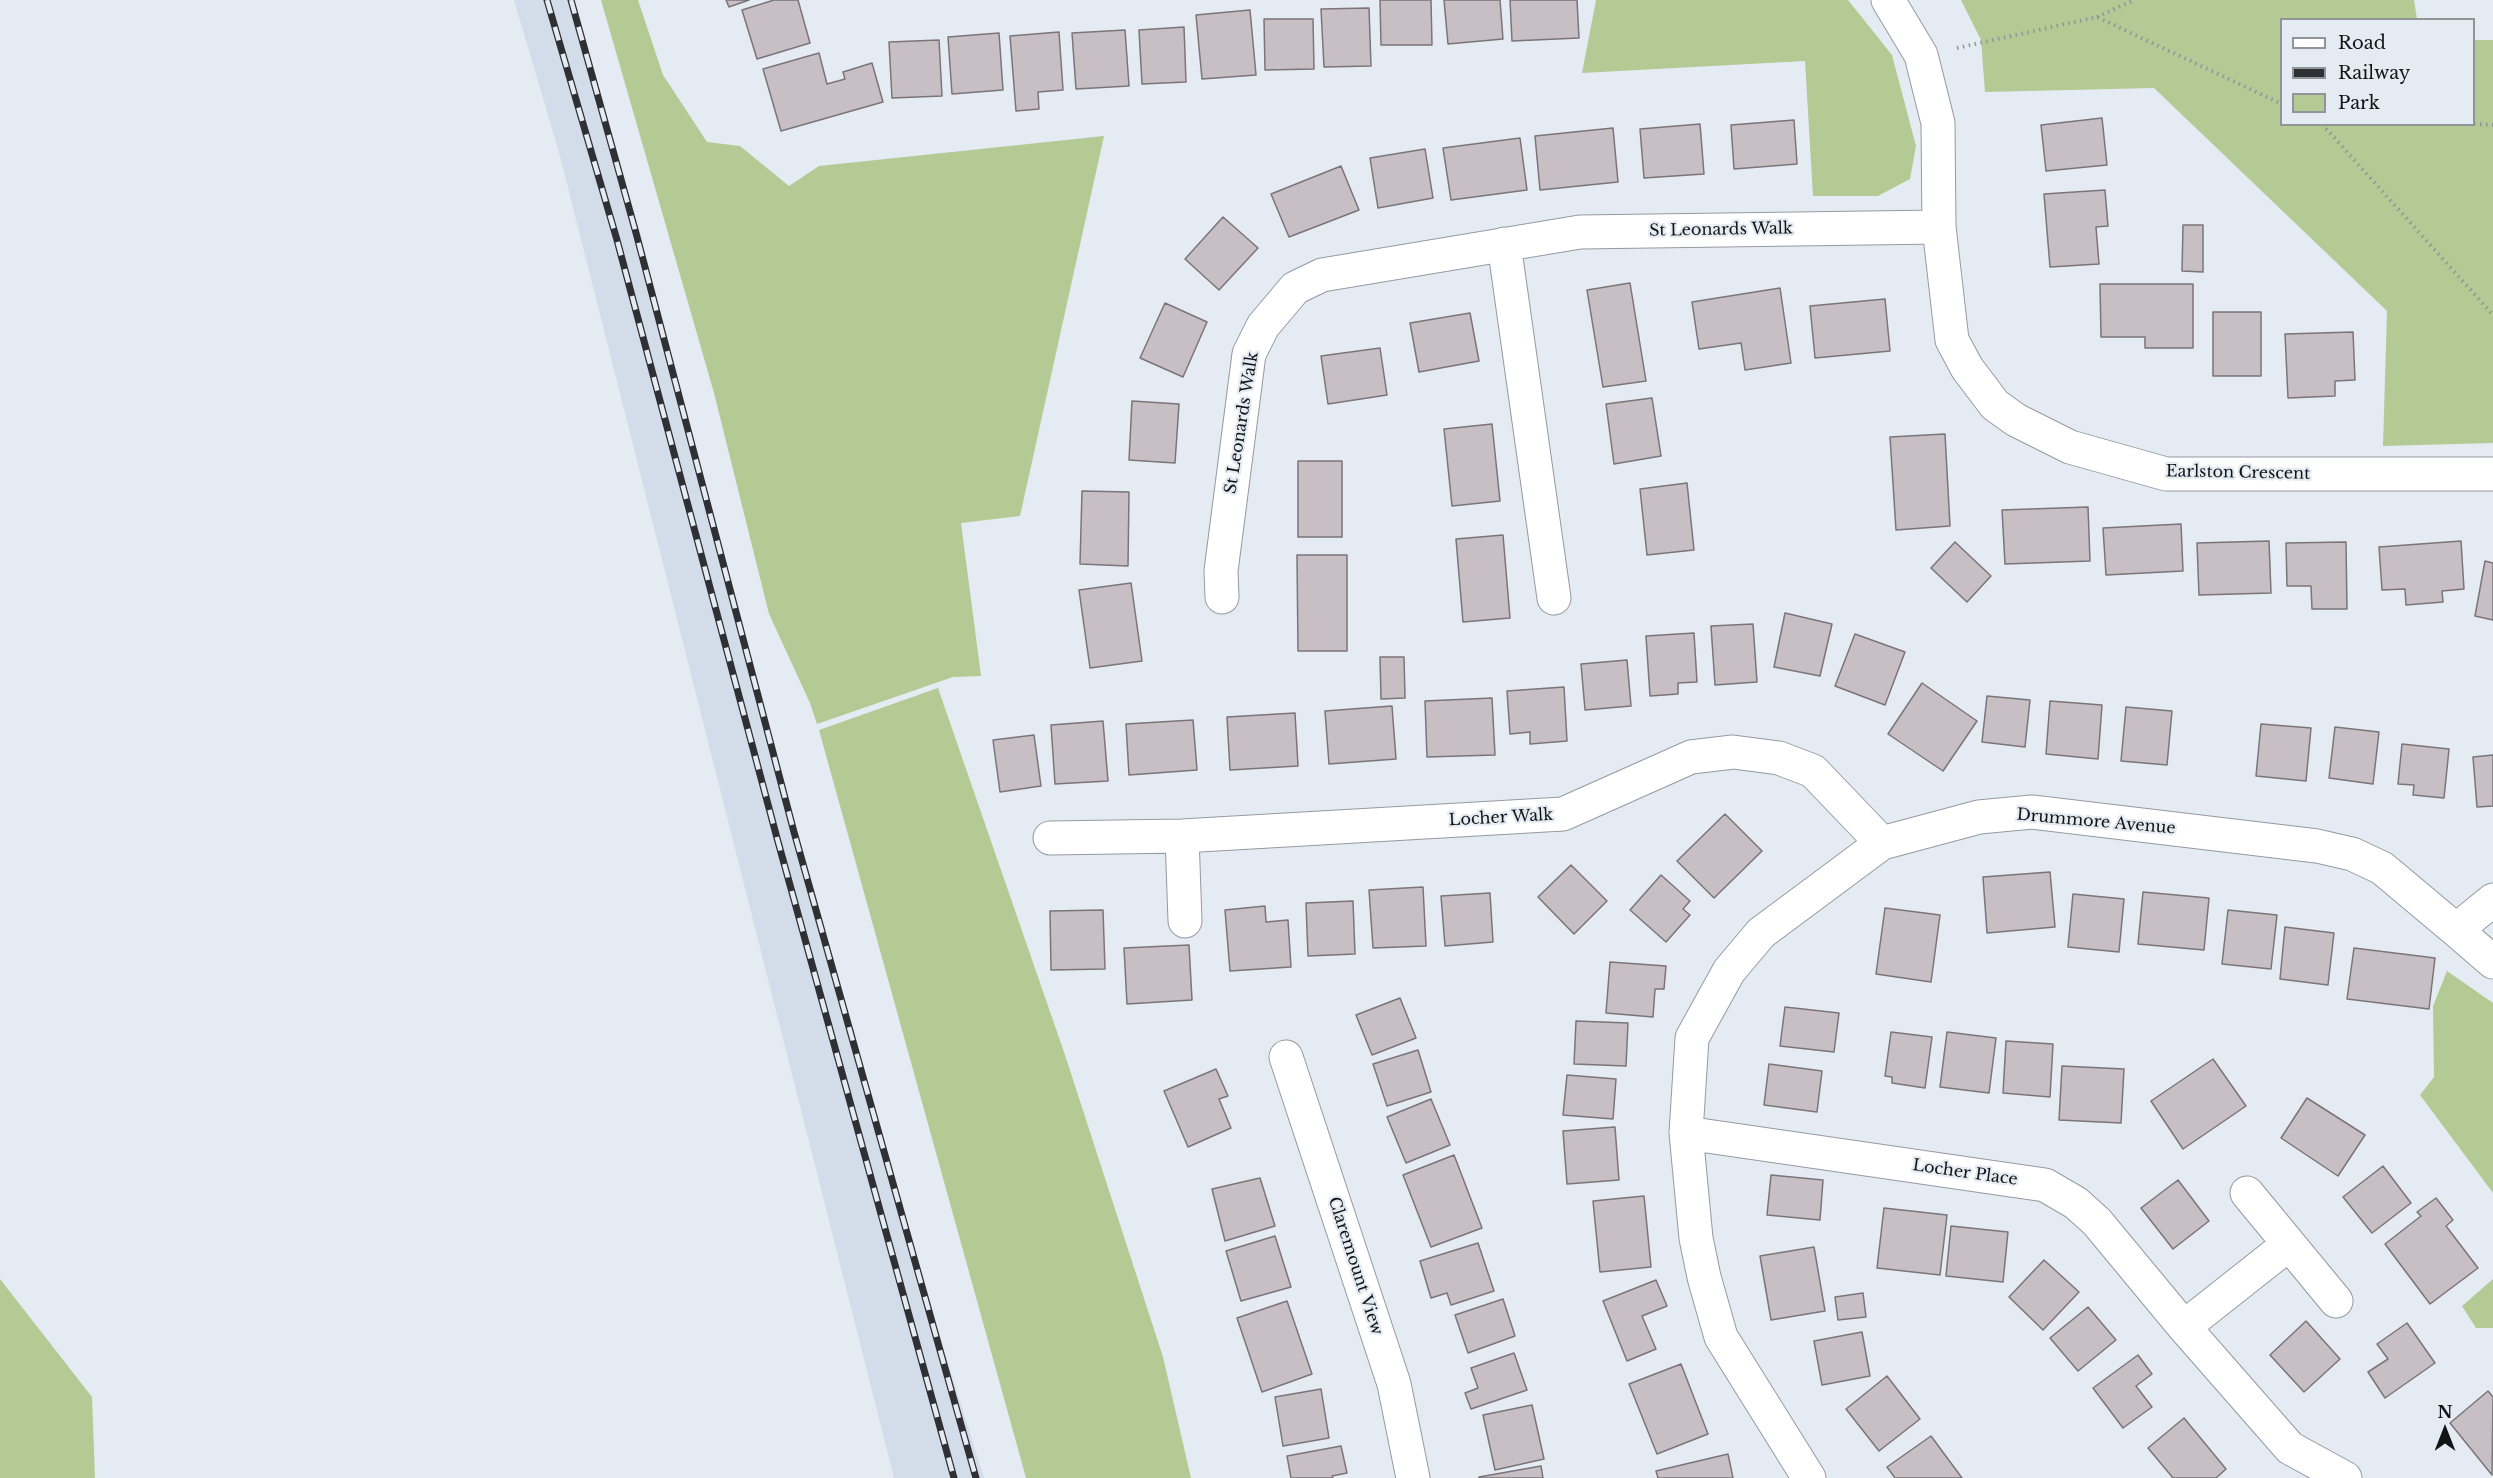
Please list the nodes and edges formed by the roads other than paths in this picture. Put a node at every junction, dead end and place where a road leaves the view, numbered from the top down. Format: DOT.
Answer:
graph roads {
  1 [pos="1888,0"];
  2 [pos="1939,227"];
  3 [pos="1504,244"];
  4 [pos="2493,474"];
  5 [pos="1214,582"];
  6 [pos="1554,598"];
  7 [pos="1182,836"];
  8 [pos="1050,838"];
  9 [pos="1882,843"];
  10 [pos="2493,900"];
  11 [pos="1185,921"];
  12 [pos="2456,930"];
  13 [pos="2493,962"];
  14 [pos="1286,1057"];
  15 [pos="1686,1133"];
  16 [pos="2247,1193"];
  17 [pos="2289,1244"];
  18 [pos="2336,1301"];
  19 [pos="2184,1327"];
  20 [pos="1413,1478"];
  21 [pos="1809,1478"];
  22 [pos="2345,1478"];
  1 -- 2 [label="street, Earlston Crescent"];
  2 -- 3 [label="street, St Leonards Walk"];
  2 -- 4 [label="street, Earlston Crescent"];
  3 -- 5 [label="street, St Leonards Walk"];
  3 -- 6 [label="street"];
  7 -- 8 [label="street, Locher Walk"];
  7 -- 9 [label="street, Locher Walk"];
  7 -- 11 [label="street"];
  9 -- 12 [label="street, Drummore Avenue"];
  9 -- 15 [label="street, Drummore Avenue"];
  10 -- 12 [label="street"];
  12 -- 13 [label="street, Drummore Avenue"];
  14 -- 20 [label="street, Claremount View"];
  15 -- 19 [label="street, Locher Place"];
  15 -- 21 [label="street, Drummore Avenue"];
  16 -- 17 [label="street"];
  17 -- 18 [label="street"];
  17 -- 19 [label="street"];
  19 -- 22 [label="street, Locher Place"];
}
